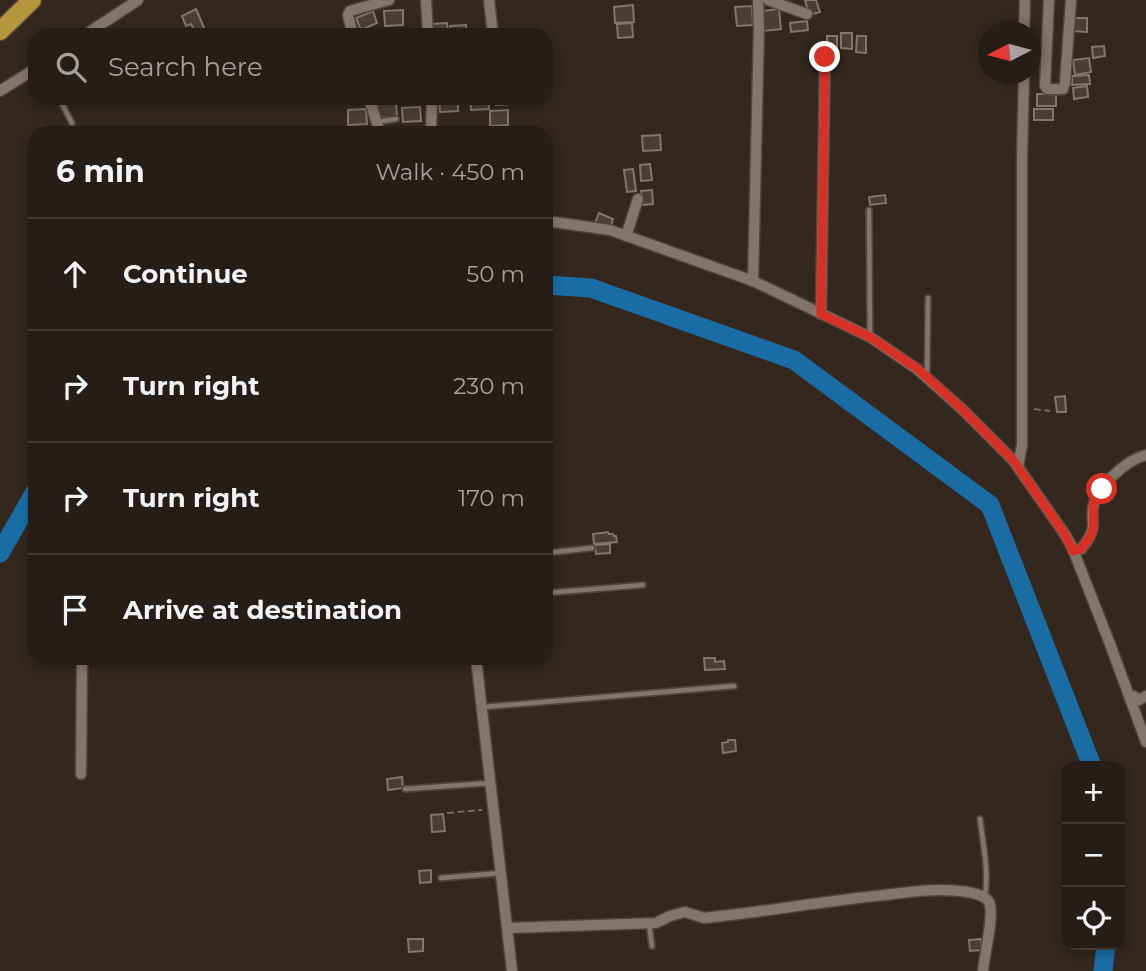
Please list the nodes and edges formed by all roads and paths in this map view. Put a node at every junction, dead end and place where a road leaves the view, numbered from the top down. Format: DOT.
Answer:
graph roads {
  1 [pos="32,0"];
  2 [pos="138,0"];
  3 [pos="389,0"];
  4 [pos="426,0"];
  5 [pos="489,0"];
  6 [pos="758,0"];
  7 [pos="768,0"];
  8 [pos="1025,0"];
  9 [pos="1049,0"];
  10 [pos="1071,0"];
  11 [pos="807,14"];
  12 [pos="1024,21"];
  13 [pos="96,28"];
  14 [pos="351,28"];
  15 [pos="428,28"];
  16 [pos="492,28"];
  17 [pos="0,31"];
  18 [pos="825,57"];
  19 [pos="28,73"];
  20 [pos="1024,84"];
  21 [pos="0,91"];
  22 [pos="63,105"];
  23 [pos="371,105"];
  24 [pos="432,105"];
  25 [pos="396,119"];
  26 [pos="376,122"];
  27 [pos="72,124"];
  28 [pos="377,126"];
  29 [pos="431,126"];
  30 [pos="638,199"];
  31 [pos="870,210"];
  32 [pos="553,222"];
  33 [pos="626,236"];
  34 [pos="753,281"];
  35 [pos="928,298"];
  36 [pos="821,314"];
  37 [pos="870,337"];
  38 [pos="927,378"];
  39 [pos="1022,407"];
  40 [pos="1049,411"];
  41 [pos="1146,455"];
  42 [pos="1018,467"];
  43 [pos="592,548"];
  44 [pos="1073,551"];
  45 [pos="553,552"];
  46 [pos="643,585"];
  47 [pos="553,592"];
  48 [pos="82,665"];
  49 [pos="478,665"];
  50 [pos="734,686"];
  51 [pos="1129,696"];
  52 [pos="1146,696"];
  53 [pos="482,707"];
  54 [pos="1146,742"];
  55 [pos="80,774"];
  56 [pos="491,783"];
  57 [pos="405,789"];
  58 [pos="494,809"];
  59 [pos="447,813"];
  60 [pos="980,819"];
  61 [pos="502,873"];
  62 [pos="441,878"];
  63 [pos="985,897"];
  64 [pos="649,923"];
  65 [pos="508,928"];
  66 [pos="652,946"];
  67 [pos="512,971"];
  68 [pos="983,971"];
  1 -- 17 [label="highway"];
  2 -- 13 [label="street"];
  3 -- 14 [label="street"];
  4 -- 15 [label="street"];
  5 -- 16 [label="street"];
  6 -- 34 [label="street"];
  7 -- 11 [label="street"];
  8 -- 12 [label="street"];
  9 -- 10 [label="street"];
  18 -- 36 [label="street"];
  19 -- 21 [label="street"];
  20 -- 39 [label="street"];
  22 -- 27 [label="lane"];
  23 -- 26 [label="street"];
  24 -- 29 [label="street"];
  25 -- 26 [label="lane"];
  26 -- 28 [label="street"];
  30 -- 33 [label="street"];
  31 -- 37 [label="lane"];
  32 -- 33 [label="street"];
  33 -- 34 [label="street"];
  34 -- 36 [label="street"];
  35 -- 38 [label="lane"];
  36 -- 37 [label="street"];
  37 -- 38 [label="street"];
  38 -- 42 [label="street"];
  39 -- 40 [label="path"];
  39 -- 42 [label="street"];
  41 -- 44 [label="street"];
  42 -- 44 [label="street"];
  43 -- 45 [label="lane"];
  44 -- 51 [label="street"];
  46 -- 47 [label="lane"];
  48 -- 55 [label="street"];
  49 -- 53 [label="street"];
  50 -- 53 [label="lane"];
  51 -- 52 [label="street"];
  51 -- 54 [label="street"];
  53 -- 56 [label="street"];
  56 -- 57 [label="lane"];
  56 -- 58 [label="street"];
  58 -- 59 [label="path"];
  58 -- 61 [label="street"];
  60 -- 63 [label="lane"];
  61 -- 62 [label="lane"];
  61 -- 65 [label="street"];
  63 -- 64 [label="street"];
  63 -- 68 [label="street"];
  64 -- 65 [label="street"];
  64 -- 66 [label="lane"];
  65 -- 67 [label="street"];
}
